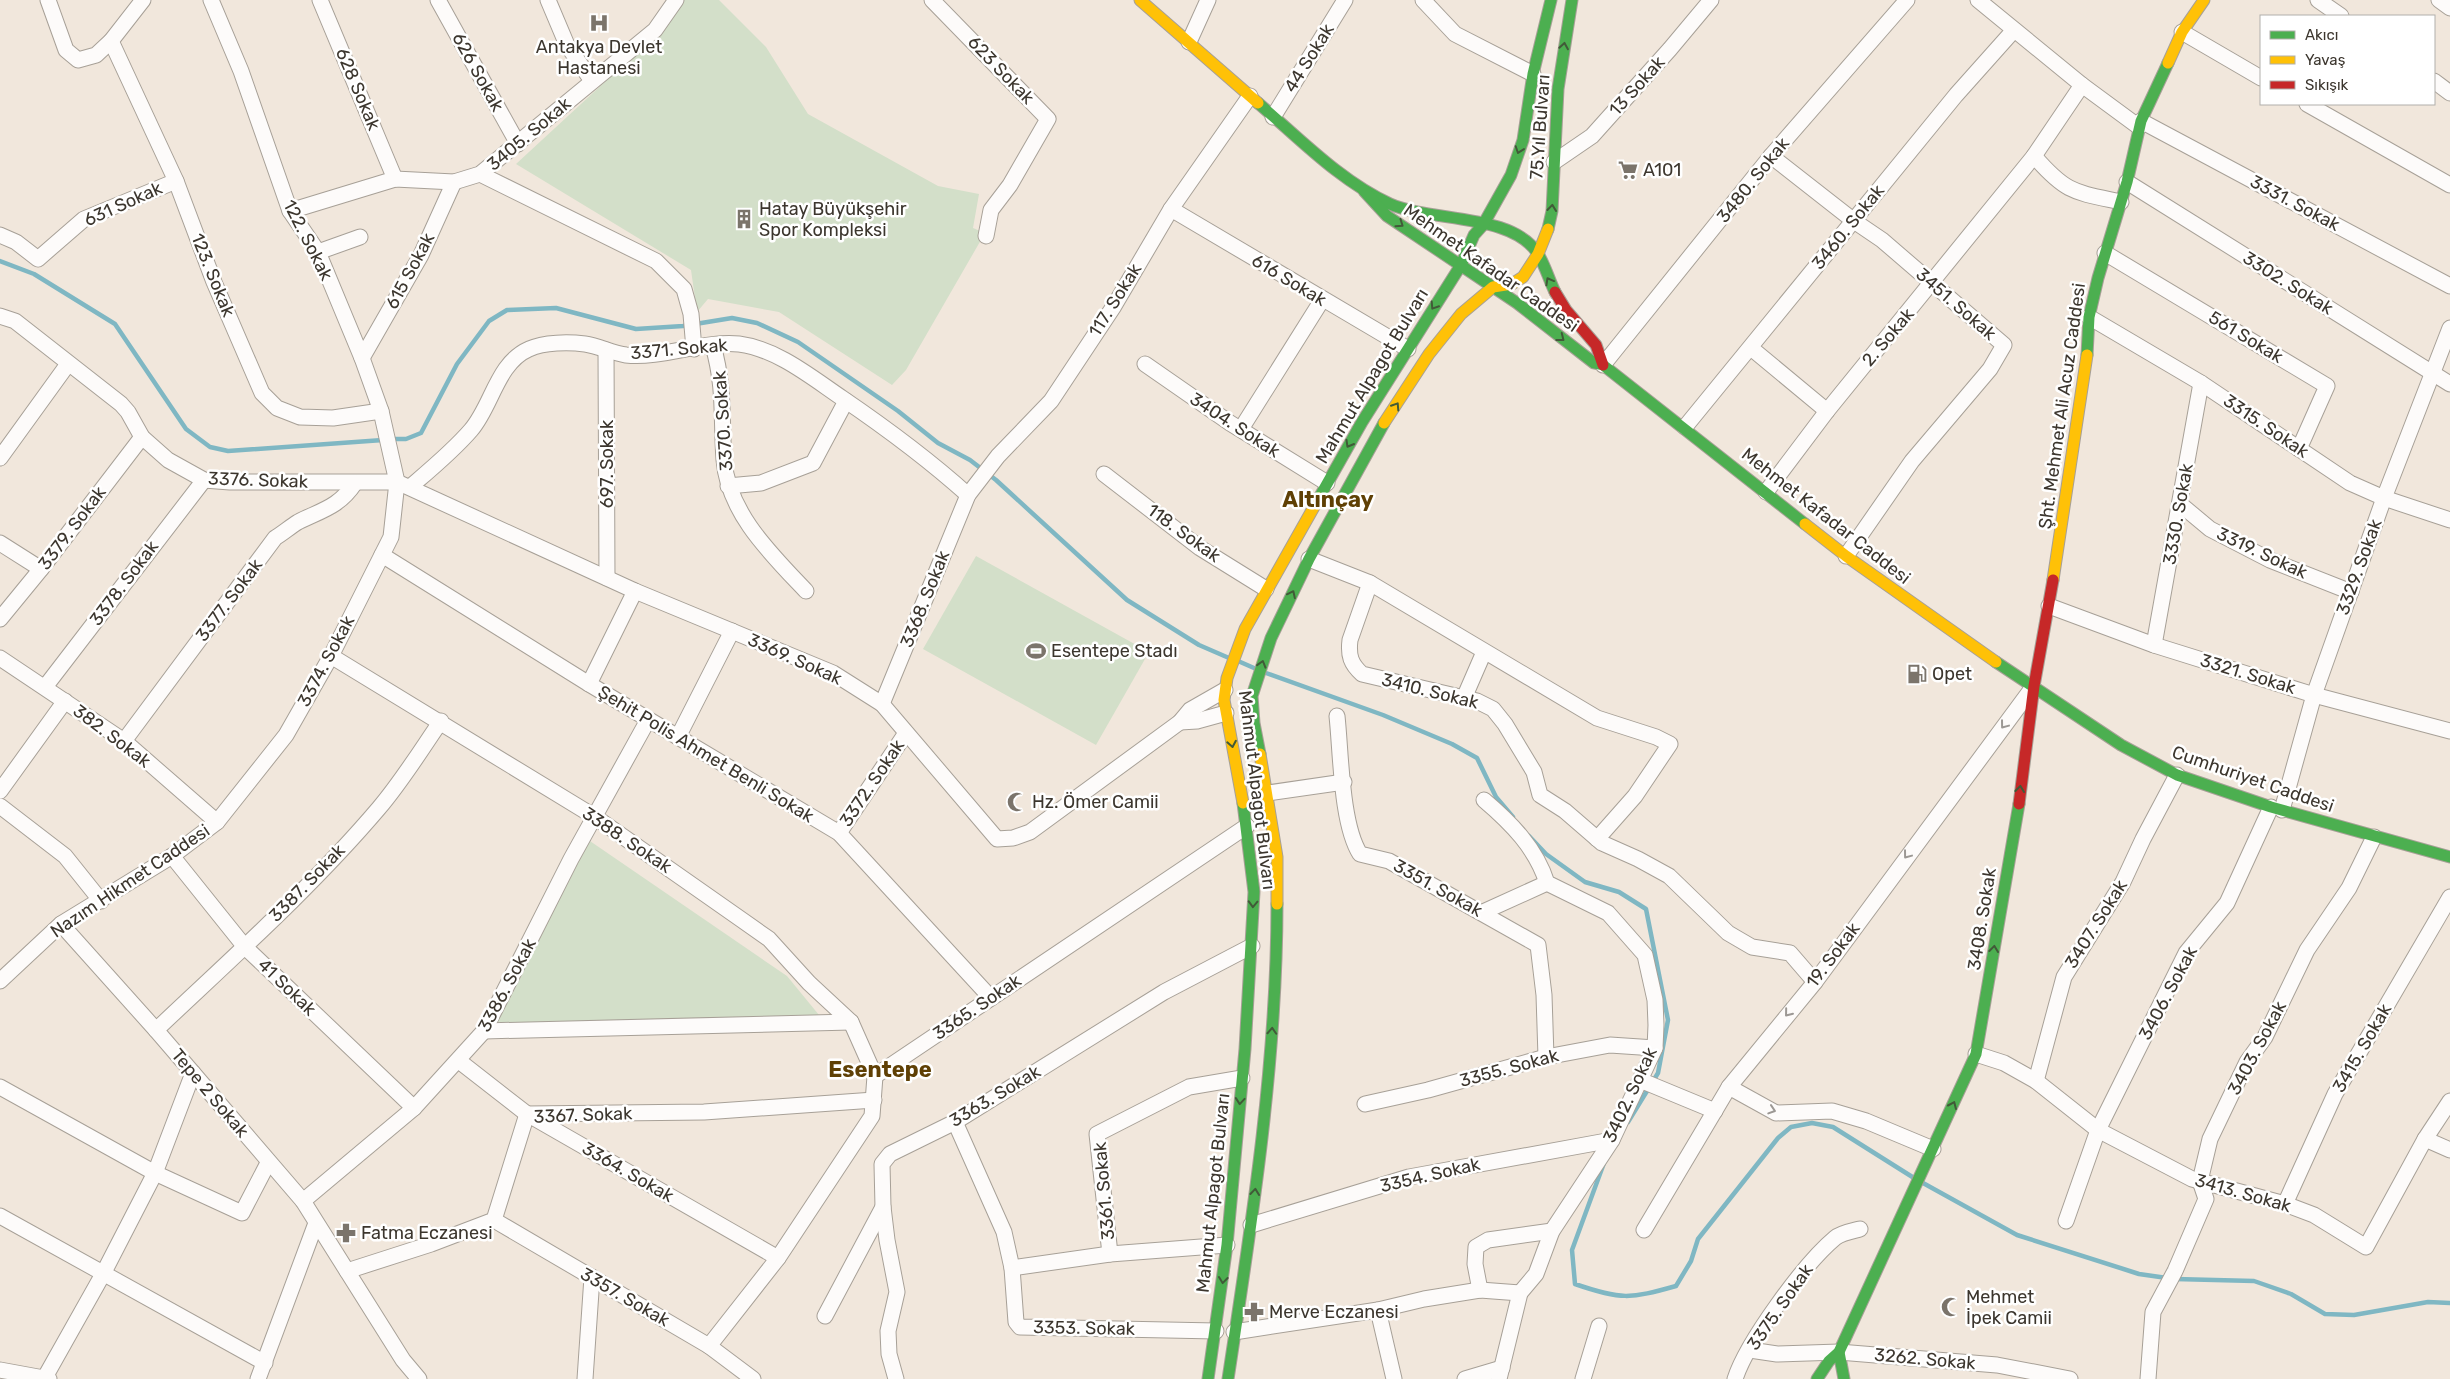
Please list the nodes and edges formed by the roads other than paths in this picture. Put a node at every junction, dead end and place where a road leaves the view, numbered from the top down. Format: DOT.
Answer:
graph roads {
  1 [pos="48,0"];
  2 [pos="143,0"];
  3 [pos="212,0"];
  4 [pos="320,0"];
  5 [pos="438,0"];
  6 [pos="548,0"];
  7 [pos="676,0"];
  8 [pos="932,0"];
  9 [pos="1140,0"];
  10 [pos="1208,0"];
  11 [pos="1345,0"];
  12 [pos="1423,0"];
  13 [pos="1551,0"];
  14 [pos="1572,0"];
  15 [pos="1711,0"];
  16 [pos="1907,0"];
  17 [pos="1978,0"];
  18 [pos="2204,0"];
  19 [pos="2318,0"];
  20 [pos="2439,0"];
  21 [pos="2450,8"];
  22 [pos="2340,15"];
  23 [pos="2014,30"];
  24 [pos="2182,32"];
  25 [pos="111,42"];
  26 [pos="1189,42"];
  27 [pos="1534,74"];
  28 [pos="2260,77"];
  29 [pos="592,81"];
  30 [pos="2435,82"];
  31 [pos="2082,85"];
  32 [pos="2450,93"];
  33 [pos="1250,96"];
  34 [pos="2309,105"];
  35 [pos="1273,117"];
  36 [pos="2140,124"];
  37 [pos="518,144"];
  38 [pos="1771,156"];
  39 [pos="2034,156"];
  40 [pos="1554,162"];
  41 [pos="480,174"];
  42 [pos="395,179"];
  43 [pos="176,181"];
  44 [pos="454,182"];
  45 [pos="2127,182"];
  46 [pos="2450,185"];
  47 [pos="1364,191"];
  48 [pos="2121,202"];
  49 [pos="1171,209"];
  50 [pos="290,211"];
  51 [pos="1854,220"];
  52 [pos="1484,225"];
  53 [pos="0,235"];
  54 [pos="986,236"];
  55 [pos="360,237"];
  56 [pos="318,252"];
  57 [pos="2105,253"];
  58 [pos="1538,254"];
  59 [pos="1461,265"];
  60 [pos="1932,284"];
  61 [pos="2450,286"];
  62 [pos="1493,287"];
  63 [pos="1322,300"];
  64 [pos="0,316"];
  65 [pos="2089,316"];
  66 [pos="2450,328"];
  67 [pos="713,346"];
  68 [pos="1751,348"];
  69 [pos="694,349"];
  70 [pos="1408,349"];
  71 [pos="606,350"];
  72 [pos="362,358"];
  73 [pos="68,364"];
  74 [pos="1145,364"];
  75 [pos="1603,365"];
  76 [pos="2432,373"];
  77 [pos="2201,383"];
  78 [pos="2450,384"];
  79 [pos="846,401"];
  80 [pos="381,411"];
  81 [pos="1827,411"];
  82 [pos="1685,427"];
  83 [pos="1241,429"];
  84 [pos="142,436"];
  85 [pos="2299,449"];
  86 [pos="0,458"];
  87 [pos="1104,474"];
  88 [pos="204,480"];
  89 [pos="355,483"];
  90 [pos="1327,483"];
  91 [pos="404,484"];
  92 [pos="728,486"];
  93 [pos="1766,492"];
  94 [pos="968,495"];
  95 [pos="2384,498"];
  96 [pos="2180,504"];
  97 [pos="2450,520"];
  98 [pos="0,543"];
  99 [pos="382,555"];
  100 [pos="1846,556"];
  101 [pos="1309,559"];
  102 [pos="41,569"];
  103 [pos="608,578"];
  104 [pos="1370,583"];
  105 [pos="1266,589"];
  106 [pos="635,591"];
  107 [pos="806,591"];
  108 [pos="2351,592"];
  109 [pos="2049,606"];
  110 [pos="0,619"];
  111 [pos="732,631"];
  112 [pos="2154,645"];
  113 [pos="1484,652"];
  114 [pos="331,656"];
  115 [pos="0,658"];
  116 [pos="590,684"];
  117 [pos="1226,684"];
  118 [pos="45,686"];
  119 [pos="2034,686"];
  120 [pos="2314,695"];
  121 [pos="1464,698"];
  122 [pos="66,701"];
  123 [pos="882,704"];
  124 [pos="1226,713"];
  125 [pos="1337,716"];
  126 [pos="648,720"];
  127 [pos="441,721"];
  128 [pos="1180,722"];
  129 [pos="2450,731"];
  130 [pos="906,733"];
  131 [pos="678,736"];
  132 [pos="124,741"];
  133 [pos="2177,775"];
  134 [pos="1344,782"];
  135 [pos="0,791"];
  136 [pos="1268,793"];
  137 [pos="1484,800"];
  138 [pos="0,806"];
  139 [pos="2276,808"];
  140 [pos="595,817"];
  141 [pos="217,822"];
  142 [pos="1247,826"];
  143 [pos="839,833"];
  144 [pos="2374,837"];
  145 [pos="1597,839"];
  146 [pos="172,856"];
  147 [pos="2450,857"];
  148 [pos="1547,883"];
  149 [pos="2450,897"];
  150 [pos="101,901"];
  151 [pos="1483,912"];
  152 [pos="62,924"];
  153 [pos="1252,946"];
  154 [pos="245,947"];
  155 [pos="2,975"];
  156 [pos="1814,982"];
  157 [pos="991,998"];
  158 [pos="851,1022"];
  159 [pos="156,1030"];
  160 [pos="484,1031"];
  161 [pos="1655,1048"];
  162 [pos="1976,1054"];
  163 [pos="1546,1057"];
  164 [pos="459,1061"];
  165 [pos="194,1074"];
  166 [pos="875,1076"];
  167 [pos="1242,1078"];
  168 [pos="2036,1081"];
  169 [pos="1644,1082"];
  170 [pos="0,1087"];
  171 [pos="1729,1087"];
  172 [pos="874,1100"];
  173 [pos="2450,1100"];
  174 [pos="1365,1104"];
  175 [pos="414,1108"];
  176 [pos="1715,1111"];
  177 [pos="527,1114"];
  178 [pos="955,1122"];
  179 [pos="2098,1130"];
  180 [pos="2425,1139"];
  181 [pos="1612,1140"];
  182 [pos="1933,1149"];
  183 [pos="2450,1150"];
  184 [pos="268,1163"];
  185 [pos="155,1174"];
  186 [pos="2200,1182"];
  187 [pos="303,1201"];
  188 [pos="2285,1204"];
  189 [pos="883,1207"];
  190 [pos="0,1216"];
  191 [pos="494,1220"];
  192 [pos="2066,1221"];
  193 [pos="316,1222"];
  194 [pos="1251,1225"];
  195 [pos="1860,1229"];
  196 [pos="1644,1230"];
  197 [pos="1552,1231"];
  198 [pos="1227,1245"];
  199 [pos="1110,1254"];
  200 [pos="778,1258"];
  201 [pos="1012,1268"];
  202 [pos="346,1271"];
  203 [pos="103,1274"];
  204 [pos="592,1277"];
  205 [pos="1480,1290"];
  206 [pos="1520,1293"];
  207 [pos="1378,1310"];
  208 [pos="825,1316"];
  209 [pos="1599,1326"];
  210 [pos="1216,1331"];
  211 [pos="1234,1332"];
  212 [pos="709,1346"];
  213 [pos="1750,1350"];
  214 [pos="1840,1352"];
  215 [pos="265,1363"];
  216 [pos="0,1370"];
  217 [pos="1996,1372"];
  218 [pos="1500,1374"];
  219 [pos="46,1378"];
  220 [pos="258,1379"];
  221 [pos="420,1379"];
  222 [pos="585,1379"];
  223 [pos="753,1379"];
  224 [pos="896,1379"];
  225 [pos="1208,1379"];
  226 [pos="1228,1379"];
  227 [pos="1394,1379"];
  228 [pos="1466,1379"];
  229 [pos="1582,1379"];
  230 [pos="1735,1379"];
  231 [pos="1817,1379"];
  232 [pos="1844,1379"];
  233 [pos="2070,1379"];
  234 [pos="2148,1379"];
  1 -- 25 [label="street"];
  2 -- 25 [label="street"];
  3 -- 50 [label="street, 122. Sokak"];
  4 -- 42 [label="street, 628 Sokak"];
  5 -- 37 [label="street, 626 Sokak"];
  6 -- 29 [label="street"];
  7 -- 29 [label="street, 3405. Sokak"];
  8 -- 54 [label="street, 623 Sokak"];
  9 -- 26 [label="main road, Mehmet Kafadar Caddesi"];
  10 -- 26 [label="street"];
  11 -- 35 [label="street, 44 Sokak"];
  12 -- 27 [label="street"];
  13 -- 27 [label="main road, 75.Yıl Bulvarı"];
  40 -- 14 [label="main road, 75.Yıl Bulvarı, one-way"];
  15 -- 40 [label="street, 13 Sokak"];
  16 -- 38 [label="street, 3480. Sokak"];
  17 -- 23 [label="street, 3331. Sokak"];
  18 -- 24 [label="main road, Şht. Mehmet Ali Acuz Caddesi"];
  19 -- 22 [label="street"];
  20 -- 21 [label="street"];
  23 -- 31 [label="street, 3331. Sokak"];
  23 -- 51 [label="street, 3460. Sokak"];
  24 -- 28 [label="street"];
  24 -- 36 [label="main road, Şht. Mehmet Ali Acuz Caddesi"];
  25 -- 43 [label="street, 123. Sokak"];
  26 -- 33 [label="main road, Mehmet Kafadar Caddesi"];
  27 -- 52 [label="main road, 75.Yıl Bulvarı, one-way"];
  29 -- 37 [label="street, 3405. Sokak"];
  30 -- 32 [label="street"];
  31 -- 36 [label="street, 3331. Sokak"];
  31 -- 39 [label="street, 2. Sokak"];
  33 -- 35 [label="main road, Mehmet Kafadar Caddesi"];
  33 -- 49 [label="street, 117. Sokak"];
  34 -- 46 [label="street"];
  35 -- 47 [label="main road, Mehmet Kafadar Caddesi"];
  36 -- 45 [label="main road, Şht. Mehmet Ali Acuz Caddesi"];
  36 -- 61 [label="street, 3331. Sokak"];
  37 -- 41 [label="street, 3405. Sokak"];
  38 -- 51 [label="street, 3451. Sokak"];
  38 -- 75 [label="street, 3480. Sokak"];
  39 -- 48 [label="street"];
  39 -- 60 [label="street, 2. Sokak"];
  58 -- 40 [label="main road, 75.Yıl Bulvarı, one-way"];
  41 -- 44 [label="street, 3405. Sokak"];
  41 -- 69 [label="street"];
  42 -- 44 [label="street, 3405. Sokak"];
  42 -- 50 [label="street, 3405. Sokak"];
  43 -- 53 [label="street, 631 Sokak"];
  43 -- 80 [label="street, 123. Sokak"];
  44 -- 72 [label="street, 615 Sokak"];
  45 -- 48 [label="main road, Şht. Mehmet Ali Acuz Caddesi"];
  45 -- 76 [label="street, 3302. Sokak"];
  47 -- 52 [label="main road, Mehmet Kafadar Caddesi"];
  47 -- 59 [label="main road, Mehmet Kafadar Caddesi, one-way"];
  48 -- 57 [label="main road, Şht. Mehmet Ali Acuz Caddesi"];
  49 -- 63 [label="street, 616 Sokak"];
  49 -- 94 [label="street, 117. Sokak"];
  50 -- 56 [label="street, 122. Sokak"];
  51 -- 60 [label="street, 3451. Sokak"];
  51 -- 68 [label="street, 3460. Sokak"];
  52 -- 58 [label="main road, Mehmet Kafadar Caddesi"];
  52 -- 59 [label="main road"];
  55 -- 56 [label="street"];
  56 -- 72 [label="street, 122. Sokak"];
  57 -- 65 [label="main road, Şht. Mehmet Ali Acuz Caddesi"];
  57 -- 85 [label="street, 561 Sokak"];
  58 -- 62 [label="main road"];
  75 -- 58 [label="main road, Mehmet Kafadar Caddesi, one-way"];
  59 -- 62 [label="main road, Mehmet Kafadar Caddesi"];
  59 -- 70 [label="main road, Mahmut Alpagot Bulvarı, one-way"];
  60 -- 81 [label="street, 2. Sokak"];
  60 -- 100 [label="street, 3451. Sokak"];
  62 -- 75 [label="main road, Mehmet Kafadar Caddesi, one-way"];
  101 -- 62 [label="main road, Mahmut Alpagot Bulvarı, one-way"];
  63 -- 70 [label="street, 616 Sokak"];
  63 -- 83 [label="street"];
  64 -- 73 [label="street, 3376. Sokak"];
  65 -- 77 [label="street, 3315. Sokak"];
  65 -- 109 [label="main road, Şht. Mehmet Ali Acuz Caddesi"];
  66 -- 76 [label="street, 3329. Sokak"];
  67 -- 69 [label="street, 3371. Sokak"];
  67 -- 79 [label="street, 3371. Sokak"];
  67 -- 92 [label="street, 3370. Sokak"];
  68 -- 81 [label="street"];
  68 -- 82 [label="street, 3460. Sokak"];
  69 -- 71 [label="street, 3371. Sokak"];
  70 -- 90 [label="main road, Mahmut Alpagot Bulvarı, one-way"];
  71 -- 91 [label="street, 3371. Sokak"];
  71 -- 103 [label="street, 697. Sokak"];
  72 -- 80 [label="street, 122. Sokak"];
  73 -- 84 [label="street, 3376. Sokak"];
  73 -- 86 [label="street"];
  74 -- 83 [label="street, 3404. Sokak"];
  75 -- 82 [label="main road, Mehmet Kafadar Caddesi"];
  76 -- 78 [label="street, 3302. Sokak"];
  76 -- 95 [label="street, 3329. Sokak"];
  77 -- 85 [label="street, 3315. Sokak"];
  77 -- 96 [label="street, 3330. Sokak"];
  79 -- 92 [label="street"];
  79 -- 94 [label="street, 3371. Sokak"];
  80 -- 91 [label="street, 122. Sokak"];
  81 -- 93 [label="street, 2. Sokak"];
  82 -- 93 [label="main road, Mehmet Kafadar Caddesi"];
  83 -- 90 [label="street, 3404. Sokak"];
  84 -- 88 [label="street, 3376. Sokak"];
  84 -- 102 [label="street, 3379. Sokak"];
  85 -- 95 [label="street, 3315. Sokak"];
  87 -- 105 [label="street, 118. Sokak"];
  88 -- 89 [label="street, 3376. Sokak"];
  88 -- 118 [label="street, 3378. Sokak"];
  89 -- 91 [label="street, 3376. Sokak"];
  89 -- 132 [label="street, 3377. Sokak"];
  90 -- 105 [label="main road, Mahmut Alpagot Bulvarı"];
  91 -- 99 [label="street, 3374. Sokak"];
  91 -- 103 [label="street, 3369. Sokak"];
  92 -- 107 [label="street, 3370. Sokak"];
  93 -- 100 [label="main road, Mehmet Kafadar Caddesi"];
  94 -- 123 [label="street, 3368. Sokak"];
  95 -- 97 [label="street, 3315. Sokak"];
  95 -- 108 [label="street, 3329. Sokak"];
  96 -- 108 [label="street, 3319. Sokak"];
  96 -- 112 [label="street, 3330. Sokak"];
  98 -- 102 [label="street"];
  99 -- 114 [label="street, 3374. Sokak"];
  99 -- 116 [label="street, Şehit Polis Ahmet Benli Sokak"];
  100 -- 119 [label="main road, Mehmet Kafadar Caddesi"];
  101 -- 104 [label="street"];
  136 -- 101 [label="main road, Mahmut Alpagot Bulvarı, one-way"];
  102 -- 110 [label="street, 3379. Sokak"];
  103 -- 106 [label="street, 3369. Sokak"];
  104 -- 113 [label="street"];
  104 -- 121 [label="street, 3410. Sokak"];
  105 -- 117 [label="main road, Mahmut Alpagot Bulvarı"];
  106 -- 111 [label="street, 3369. Sokak"];
  106 -- 116 [label="street"];
  108 -- 120 [label="street, 3329. Sokak"];
  109 -- 112 [label="street, 3321. Sokak"];
  109 -- 119 [label="main road, Şht. Mehmet Ali Acuz Caddesi"];
  111 -- 123 [label="street, 3369. Sokak"];
  111 -- 131 [label="street"];
  112 -- 120 [label="street, 3321. Sokak"];
  113 -- 121 [label="street"];
  113 -- 145 [label="street"];
  114 -- 127 [label="street, 3388. Sokak"];
  114 -- 141 [label="street, 3374. Sokak"];
  115 -- 118 [label="street, 382. Sokak"];
  116 -- 126 [label="street, Şehit Polis Ahmet Benli Sokak"];
  117 -- 124 [label="main road, Mahmut Alpagot Bulvarı"];
  117 -- 128 [label="street, 3369. Sokak"];
  118 -- 122 [label="street, 382. Sokak"];
  119 -- 133 [label="main road, Cumhuriyet Caddesi"];
  119 -- 156 [label="street, 19. Sokak, one-way"];
  162 -- 119 [label="main road, 3408. Sokak, one-way"];
  120 -- 129 [label="street, 3321. Sokak"];
  120 -- 139 [label="street, 3329. Sokak"];
  121 -- 145 [label="street, 3410. Sokak"];
  122 -- 132 [label="street, 382. Sokak"];
  122 -- 135 [label="street"];
  123 -- 130 [label="street, 3369. Sokak"];
  124 -- 128 [label="street, 3369. Sokak"];
  124 -- 142 [label="main road, Mahmut Alpagot Bulvarı, one-way"];
  125 -- 134 [label="street, 3351. Sokak"];
  126 -- 131 [label="street, Şehit Polis Ahmet Benli Sokak"];
  126 -- 140 [label="street, 3386. Sokak"];
  127 -- 140 [label="street, 3388. Sokak"];
  127 -- 154 [label="street, 3387. Sokak"];
  128 -- 130 [label="street, 3369. Sokak"];
  130 -- 143 [label="street, 3372. Sokak"];
  131 -- 143 [label="street, Şehit Polis Ahmet Benli Sokak"];
  132 -- 141 [label="street, 382. Sokak"];
  133 -- 139 [label="main road, Cumhuriyet Caddesi"];
  133 -- 168 [label="street, 3407. Sokak"];
  134 -- 136 [label="street"];
  134 -- 151 [label="street, 3351. Sokak"];
  194 -- 136 [label="main road, Mahmut Alpagot Bulvarı, one-way"];
  137 -- 148 [label="street"];
  138 -- 150 [label="street"];
  139 -- 144 [label="main road, Cumhuriyet Caddesi"];
  139 -- 179 [label="street, 3406. Sokak"];
  140 -- 158 [label="street, 3388. Sokak"];
  140 -- 160 [label="street, 3386. Sokak"];
  141 -- 146 [label="street, Nazım Hikmet Caddesi"];
  142 -- 153 [label="main road, Mahmut Alpagot Bulvarı, one-way"];
  142 -- 157 [label="street, 3365. Sokak"];
  143 -- 157 [label="street, Şehit Polis Ahmet Benli Sokak"];
  144 -- 147 [label="main road, Cumhuriyet Caddesi"];
  144 -- 186 [label="street, 3403. Sokak"];
  145 -- 156 [label="street, 3410. Sokak"];
  146 -- 150 [label="street, Nazım Hikmet Caddesi"];
  146 -- 154 [label="street, 41 Sokak"];
  148 -- 151 [label="street"];
  148 -- 161 [label="street, 3402. Sokak"];
  149 -- 188 [label="street, 3415. Sokak"];
  150 -- 152 [label="street, Nazım Hikmet Caddesi"];
  151 -- 163 [label="street, 3351. Sokak"];
  152 -- 155 [label="street, Nazım Hikmet Caddesi"];
  152 -- 159 [label="street, Tepe 2 Sokak"];
  153 -- 167 [label="main road, Mahmut Alpagot Bulvarı"];
  153 -- 178 [label="street, 3363. Sokak"];
  154 -- 159 [label="street, 3387. Sokak"];
  154 -- 175 [label="street, 41 Sokak"];
  156 -- 171 [label="street, 19. Sokak, one-way"];
  157 -- 166 [label="street, 3365. Sokak"];
  158 -- 160 [label="street"];
  158 -- 166 [label="street, 3388. Sokak"];
  159 -- 165 [label="street, Tepe 2 Sokak"];
  160 -- 164 [label="street, 3386. Sokak"];
  161 -- 163 [label="street, 3355. Sokak"];
  161 -- 169 [label="street, 3402. Sokak"];
  162 -- 168 [label="street, 3413. Sokak"];
  182 -- 162 [label="main road, 3408. Sokak, one-way"];
  163 -- 174 [label="street, 3355. Sokak"];
  164 -- 175 [label="street, 3386. Sokak"];
  164 -- 177 [label="street, 3364. Sokak"];
  165 -- 184 [label="street, Tepe 2 Sokak"];
  165 -- 185 [label="street"];
  166 -- 172 [label="street"];
  167 -- 198 [label="main road, Mahmut Alpagot Bulvarı, one-way"];
  167 -- 199 [label="street, 3361. Sokak"];
  168 -- 179 [label="street, 3413. Sokak"];
  169 -- 176 [label="street"];
  169 -- 181 [label="street, 3402. Sokak"];
  170 -- 185 [label="street"];
  171 -- 176 [label="street, 19. Sokak"];
  171 -- 182 [label="street, one-way"];
  172 -- 177 [label="street, 3367. Sokak"];
  172 -- 200 [label="street"];
  173 -- 180 [label="street, 3413. Sokak"];
  175 -- 187 [label="street, 3386. Sokak"];
  176 -- 196 [label="street, 19. Sokak"];
  177 -- 191 [label="street, 3367. Sokak"];
  177 -- 200 [label="street, 3364. Sokak"];
  178 -- 189 [label="street, 3363. Sokak"];
  178 -- 201 [label="street, 3353. Sokak"];
  179 -- 186 [label="street, 3413. Sokak"];
  179 -- 192 [label="street, 3406. Sokak"];
  180 -- 183 [label="street"];
  180 -- 188 [label="street, 3413. Sokak"];
  181 -- 194 [label="street, 3354. Sokak"];
  181 -- 197 [label="street, 3402. Sokak"];
  182 -- 214 [label="main road, 3408. Sokak"];
  184 -- 185 [label="street"];
  184 -- 187 [label="street, Tepe 2 Sokak"];
  185 -- 203 [label="street"];
  186 -- 188 [label="street, 3413. Sokak"];
  186 -- 234 [label="street, 3403. Sokak"];
  187 -- 193 [label="street, Tepe 2 Sokak"];
  189 -- 208 [label="street, 3363. Sokak"];
  189 -- 224 [label="street"];
  190 -- 203 [label="street"];
  191 -- 202 [label="street"];
  191 -- 204 [label="street, 3357. Sokak"];
  193 -- 202 [label="street, Tepe 2 Sokak"];
  193 -- 215 [label="street"];
  194 -- 211 [label="main road, Mahmut Alpagot Bulvarı"];
  195 -- 213 [label="street, 3375. Sokak"];
  197 -- 205 [label="street"];
  197 -- 206 [label="street, 3402. Sokak"];
  198 -- 199 [label="street, 3361. Sokak"];
  198 -- 210 [label="main road, Mahmut Alpagot Bulvarı, one-way"];
  199 -- 201 [label="street, 3361. Sokak"];
  200 -- 212 [label="street"];
  201 -- 210 [label="street, 3353. Sokak"];
  202 -- 221 [label="street, Tepe 2 Sokak"];
  203 -- 215 [label="street"];
  203 -- 219 [label="street"];
  204 -- 212 [label="street, 3357. Sokak"];
  204 -- 222 [label="street"];
  205 -- 206 [label="street"];
  205 -- 207 [label="street"];
  206 -- 218 [label="street, 3402. Sokak"];
  207 -- 211 [label="street"];
  207 -- 227 [label="street"];
  209 -- 229 [label="street"];
  210 -- 225 [label="main road, Mahmut Alpagot Bulvarı"];
  211 -- 226 [label="main road, Mahmut Alpagot Bulvarı"];
  212 -- 223 [label="street, 3357. Sokak"];
  213 -- 214 [label="street, 3262. Sokak"];
  213 -- 230 [label="street, 3375. Sokak"];
  214 -- 217 [label="street, 3262. Sokak"];
  214 -- 231 [label="main road"];
  214 -- 232 [label="main road"];
  215 -- 220 [label="street"];
  216 -- 219 [label="street"];
  217 -- 233 [label="street, 3262. Sokak"];
  218 -- 228 [label="street"];
}
